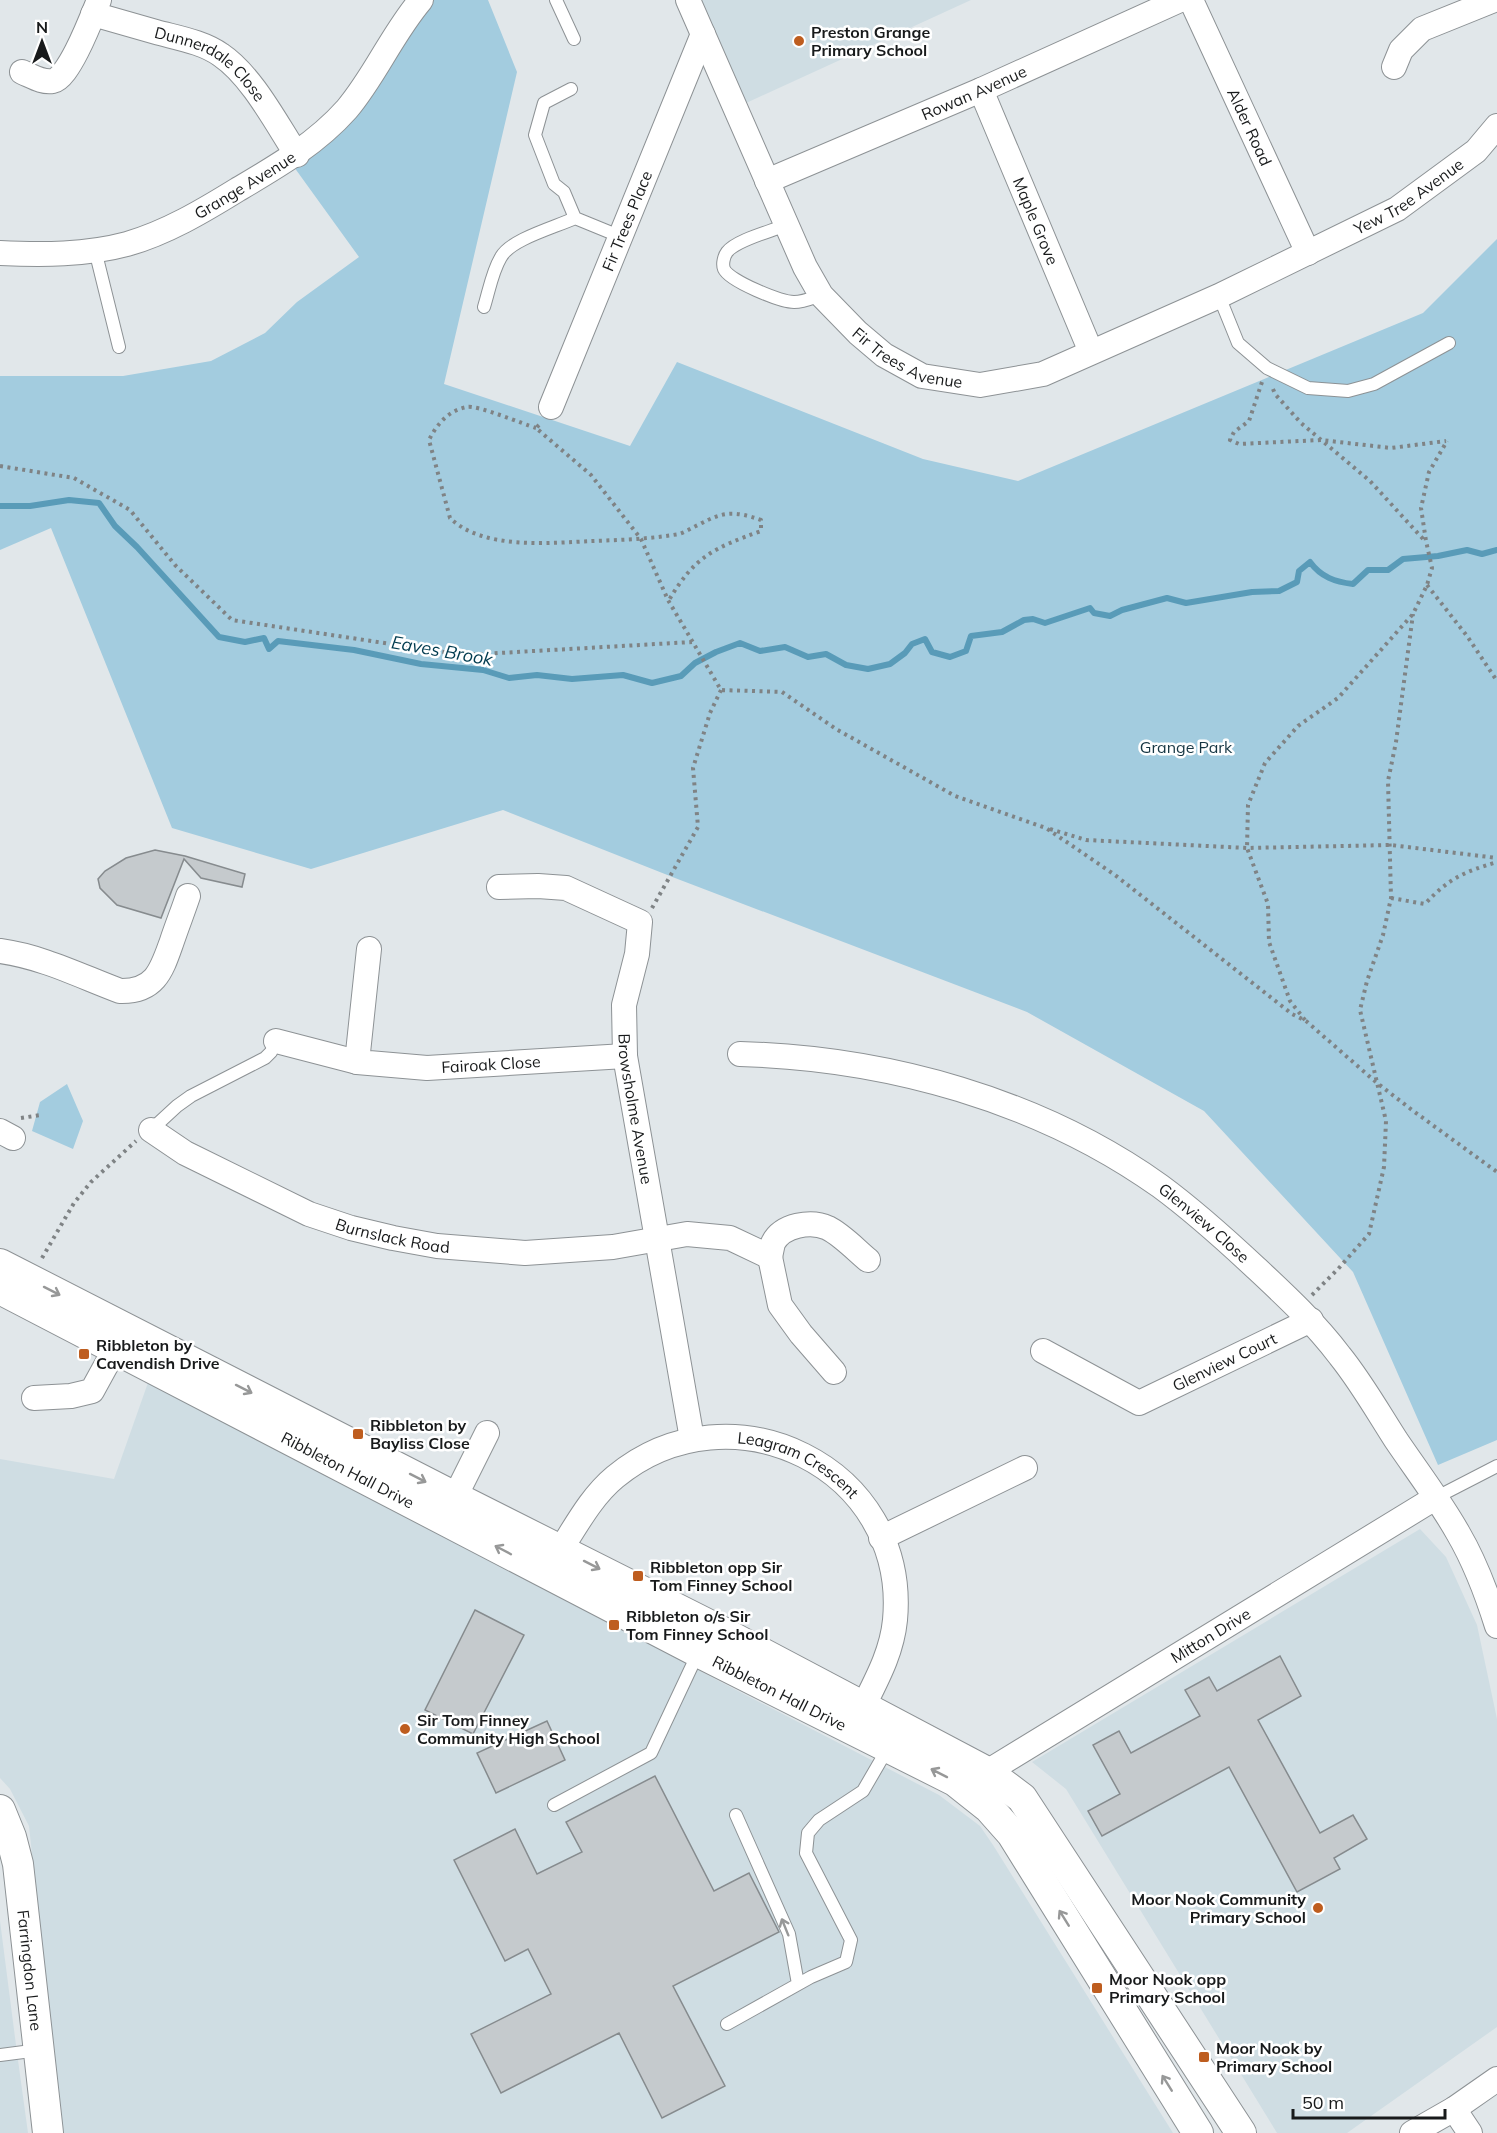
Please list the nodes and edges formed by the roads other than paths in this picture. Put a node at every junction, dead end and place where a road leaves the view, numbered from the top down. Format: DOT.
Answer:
graph roads {
  1 [pos="421,0"];
  2 [pos="556,0"];
  3 [pos="688,0"];
  4 [pos="1180,0"];
  5 [pos="1191,0"];
  6 [pos="1494,0"];
  7 [pos="96,7"];
  8 [pos="703,34"];
  9 [pos="574,39"];
  10 [pos="1394,67"];
  11 [pos="22,72"];
  12 [pos="571,89"];
  13 [pos="981,90"];
  14 [pos="1497,126"];
  15 [pos="297,155"];
  16 [pos="767,181"];
  17 [pos="575,218"];
  18 [pos="786,225"];
  19 [pos="619,236"];
  20 [pos="95,250"];
  21 [pos="0,253"];
  22 [pos="1308,253"];
  23 [pos="821,295"];
  24 [pos="1219,296"];
  25 [pos="484,307"];
  26 [pos="1449,343"];
  27 [pos="119,347"];
  28 [pos="1091,352"];
  29 [pos="551,407"];
  30 [pos="499,887"];
  31 [pos="188,896"];
  32 [pos="369,949"];
  33 [pos="0,951"];
  34 [pos="276,1041"];
  35 [pos="740,1054"];
  36 [pos="625,1056"];
  37 [pos="357,1062"];
  38 [pos="151,1130"];
  39 [pos="656,1239"];
  40 [pos="770,1257"];
  41 [pos="868,1260"];
  42 [pos="0,1264"];
  43 [pos="0,1289"];
  44 [pos="1305,1314"];
  45 [pos="113,1347"];
  46 [pos="1043,1351"];
  47 [pos="155,1356"];
  48 [pos="834,1372"];
  49 [pos="34,1398"];
  50 [pos="487,1433"];
  51 [pos="692,1439"];
  52 [pos="1497,1466"];
  53 [pos="1025,1468"];
  54 [pos="455,1497"];
  55 [pos="1435,1498"];
  56 [pos="881,1538"];
  57 [pos="555,1562"];
  58 [pos="711,1626"];
  59 [pos="1497,1626"];
  60 [pos="698,1652"];
  61 [pos="859,1717"];
  62 [pos="888,1748"];
  63 [pos="980,1783"];
  64 [pos="554,1805"];
  65 [pos="0,1810"];
  66 [pos="736,1815"];
  67 [pos="798,1984"];
  68 [pos="727,2024"];
  69 [pos="39,2050"];
  70 [pos="0,2055"];
  71 [pos="1497,2079"];
  72 [pos="1454,2109"];
  73 [pos="48,2133"];
  74 [pos="1198,2133"];
  75 [pos="1241,2133"];
  76 [pos="1412,2133"];
  77 [pos="1470,2133"];
  1 -- 15 [label="street, Grange Avenue"];
  2 -- 9 [label="lane"];
  3 -- 8 [label="street, Fir Trees Avenue"];
  4 -- 13 [label="street, Rowan Avenue"];
  5 -- 22 [label="street, Alder Road"];
  6 -- 10 [label="street"];
  7 -- 11 [label="street, Dunnerdale Close"];
  7 -- 15 [label="street, Dunnerdale Close"];
  8 -- 16 [label="street, Fir Trees Avenue"];
  8 -- 19 [label="street, Fir Trees Place"];
  12 -- 17 [label="lane"];
  13 -- 16 [label="street, Rowan Avenue"];
  13 -- 28 [label="street, Maple Grove"];
  14 -- 22 [label="street, Yew Tree Avenue"];
  15 -- 20 [label="street, Grange Avenue"];
  16 -- 18 [label="street, Fir Trees Avenue"];
  17 -- 19 [label="lane"];
  17 -- 25 [label="lane"];
  18 -- 23 [label="street, Fir Trees Avenue"];
  18 -- 23 [label="lane"];
  19 -- 29 [label="street, Fir Trees Place"];
  20 -- 21 [label="street, Grange Avenue"];
  20 -- 27 [label="lane"];
  22 -- 24 [label="street, Fir Trees Avenue"];
  23 -- 28 [label="street, Fir Trees Avenue"];
  24 -- 26 [label="lane"];
  24 -- 28 [label="street, Fir Trees Avenue"];
  30 -- 36 [label="street, Browsholme Avenue"];
  31 -- 33 [label="street"];
  32 -- 37 [label="street"];
  34 -- 37 [label="street, Fairoak Close"];
  34 -- 38 [label="lane"];
  35 -- 44 [label="street, Glenview Close"];
  36 -- 37 [label="street, Fairoak Close"];
  36 -- 39 [label="street, Browsholme Avenue"];
  38 -- 39 [label="street, Burnslack Road"];
  39 -- 40 [label="street, Burnslack Road"];
  39 -- 51 [label="street, Browsholme Avenue"];
  40 -- 41 [label="street"];
  40 -- 48 [label="street"];
  42 -- 47 [label="street, Ribbleton Hall Drive, one-way"];
  43 -- 45 [label="street, Ribbleton Hall Drive"];
  44 -- 46 [label="street, Glenview Court"];
  44 -- 55 [label="street, Glenview Close"];
  45 -- 47 [label="street, Ribbleton Hall Drive"];
  45 -- 49 [label="street"];
  47 -- 54 [label="street, Ribbleton Hall Drive, one-way"];
  57 -- 47 [label="street, Ribbleton Hall Drive, one-way"];
  50 -- 54 [label="street"];
  51 -- 56 [label="street, Leagram Crescent"];
  51 -- 57 [label="street, Leagram Crescent"];
  52 -- 55 [label="lane"];
  53 -- 56 [label="street"];
  54 -- 57 [label="street, Ribbleton Hall Drive"];
  55 -- 59 [label="street, Glenview Close"];
  55 -- 63 [label="street, Mitton Drive"];
  56 -- 61 [label="street, Leagram Crescent"];
  57 -- 58 [label="street, Ribbleton Hall Drive, one-way"];
  57 -- 60 [label="street, Ribbleton Hall Drive"];
  58 -- 60 [label="street"];
  58 -- 61 [label="street, Ribbleton Hall Drive"];
  60 -- 61 [label="street, Ribbleton Hall Drive"];
  60 -- 64 [label="lane"];
  61 -- 62 [label="street, Ribbleton Hall Drive"];
  61 -- 63 [label="street, Ribbleton Hall Drive"];
  63 -- 62 [label="street, Ribbleton Hall Drive, one-way"];
  62 -- 67 [label="lane"];
  74 -- 63 [label="street, Ribbleton Hall Drive, one-way"];
  63 -- 75 [label="street, Ribbleton Hall Drive"];
  65 -- 69 [label="street, Farringdon Lane"];
  67 -- 66 [label="lane, one-way"];
  67 -- 68 [label="lane"];
  69 -- 70 [label="lane"];
  69 -- 73 [label="street, Farringdon Lane"];
  71 -- 72 [label="street"];
  72 -- 76 [label="street"];
  72 -- 77 [label="street"];
}
